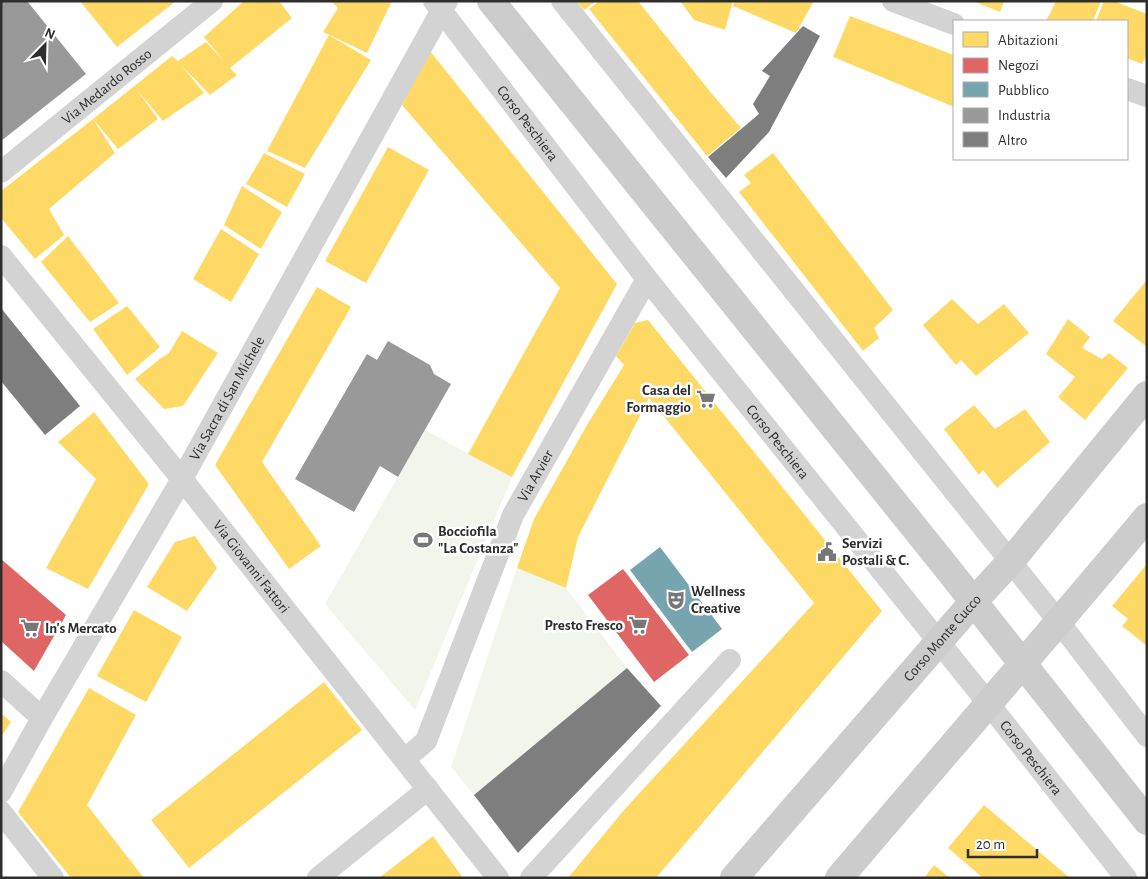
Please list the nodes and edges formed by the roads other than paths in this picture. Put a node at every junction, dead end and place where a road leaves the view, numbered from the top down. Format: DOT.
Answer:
graph roads {
  1 [pos="212,1"];
  2 [pos="490,1"];
  3 [pos="562,1"];
  4 [pos="893,1"];
  5 [pos="441,4"];
  6 [pos="953,24"];
  7 [pos="1128,89"];
  8 [pos="1147,96"];
  9 [pos="1,172"];
  10 [pos="1,256"];
  11 [pos="647,279"];
  12 [pos="1147,395"];
  13 [pos="182,479"];
  14 [pos="1147,517"];
  15 [pos="1010,562"];
  16 [pos="974,602"];
  17 [pos="1059,622"];
  18 [pos="938,643"];
  19 [pos="730,660"];
  20 [pos="1023,664"];
  21 [pos="1,681"];
  22 [pos="988,703"];
  23 [pos="42,718"];
  24 [pos="1147,736"];
  25 [pos="405,759"];
  26 [pos="428,790"];
  27 [pos="1,792"];
  28 [pos="1,812"];
  29 [pos="1147,821"];
  30 [pos="53,878"];
  31 [pos="318,878"];
  32 [pos="498,878"];
  33 [pos="531,878"];
  34 [pos="734,878"];
  35 [pos="839,878"];
  36 [pos="1126,878"];
  1 -- 9 [label="street, Via Medardo Rosso"];
  2 -- 16 [label="street"];
  3 -- 15 [label="street"];
  4 -- 6 [label="street"];
  5 -- 11 [label="street, Corso Peschiera"];
  5 -- 13 [label="street, Via Sacra di San Michele"];
  7 -- 8 [label="street"];
  10 -- 13 [label="street, Via Giovanni Fattori"];
  11 -- 18 [label="street, Corso Peschiera"];
  11 -- 25 [label="street, Via Arvier"];
  12 -- 15 [label="street, Corso Monte Cucco"];
  13 -- 23 [label="street, Via Sacra di San Michele"];
  13 -- 25 [label="street, Via Giovanni Fattori"];
  14 -- 17 [label="street"];
  15 -- 16 [label="street, Corso Monte Cucco"];
  15 -- 17 [label="street"];
  16 -- 18 [label="street, Corso Monte Cucco"];
  16 -- 20 [label="street"];
  17 -- 20 [label="street"];
  17 -- 24 [label="street"];
  18 -- 22 [label="street, Corso Peschiera"];
  18 -- 34 [label="street, Corso Monte Cucco"];
  19 -- 33 [label="street"];
  20 -- 22 [label="street"];
  20 -- 29 [label="street"];
  21 -- 23 [label="street"];
  22 -- 35 [label="street"];
  22 -- 36 [label="street, Corso Peschiera"];
  23 -- 27 [label="street, Via Sacra di San Michele"];
  25 -- 26 [label="street, Via Giovanni Fattori"];
  26 -- 31 [label="street"];
  26 -- 32 [label="street, Via Giovanni Fattori"];
  28 -- 30 [label="street"];
}
